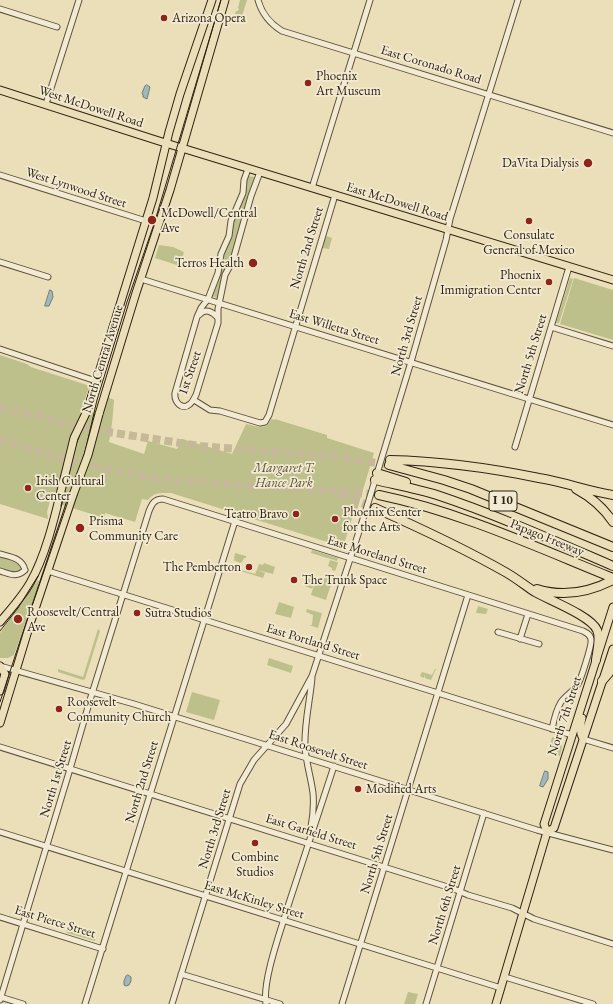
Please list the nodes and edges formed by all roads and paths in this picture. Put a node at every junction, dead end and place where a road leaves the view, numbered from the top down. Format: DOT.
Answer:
graph roads {
  1 [pos="79,0"];
  2 [pos="212,0"];
  3 [pos="225,0"];
  4 [pos="258,0"];
  5 [pos="370,0"];
  6 [pos="518,0"];
  7 [pos="0,9"];
  8 [pos="57,27"];
  9 [pos="354,53"];
  10 [pos="0,90"];
  11 [pos="489,94"];
  12 [pos="46,104"];
  13 [pos="613,133"];
  14 [pos="170,145"];
  15 [pos="182,148"];
  16 [pos="248,169"];
  17 [pos="260,172"];
  18 [pos="0,175"];
  19 [pos="312,188"];
  20 [pos="335,195"];
  21 [pos="146,221"];
  22 [pos="448,230"];
  23 [pos="0,262"];
  24 [pos="569,267"];
  25 [pos="48,277"];
  26 [pos="141,279"];
  27 [pos="613,280"];
  28 [pos="208,299"];
  29 [pos="220,303"];
  30 [pos="197,317"];
  31 [pos="218,318"];
  32 [pos="294,326"];
  33 [pos="551,327"];
  34 [pos="613,346"];
  35 [pos="0,349"];
  36 [pos="411,362"];
  37 [pos="96,381"];
  38 [pos="529,399"];
  39 [pos="194,400"];
  40 [pos="613,425"];
  41 [pos="515,447"];
  42 [pos="376,477"];
  43 [pos="562,483"];
  44 [pos="379,495"];
  45 [pos="613,495"];
  46 [pos="158,499"];
  47 [pos="375,508"];
  48 [pos="235,521"];
  49 [pos="613,522"];
  50 [pos="613,547"];
  51 [pos="0,554"];
  52 [pos="350,558"];
  53 [pos="613,560"];
  54 [pos="613,566"];
  55 [pos="25,570"];
  56 [pos="0,571"];
  57 [pos="48,571"];
  58 [pos="35,573"];
  59 [pos="613,579"];
  60 [pos="524,584"];
  61 [pos="124,594"];
  62 [pos="468,595"];
  63 [pos="613,607"];
  64 [pos="528,614"];
  65 [pos="1,619"];
  66 [pos="204,620"];
  67 [pos="498,632"];
  68 [pos="520,639"];
  69 [pos="539,644"];
  70 [pos="613,649"];
  71 [pos="319,656"];
  72 [pos="596,660"];
  73 [pos="613,664"];
  74 [pos="0,666"];
  75 [pos="16,670"];
  76 [pos="312,676"];
  77 [pos="602,681"];
  78 [pos="0,691"];
  79 [pos="93,692"];
  80 [pos="438,693"];
  81 [pos="582,705"];
  82 [pos="174,716"];
  83 [pos="0,723"];
  84 [pos="552,728"];
  85 [pos="572,735"];
  86 [pos="583,739"];
  87 [pos="267,745"];
  88 [pos="0,747"];
  89 [pos="613,748"];
  90 [pos="307,758"];
  91 [pos="334,766"];
  92 [pos="574,767"];
  93 [pos="70,769"];
  94 [pos="408,790"];
  95 [pos="150,795"];
  96 [pos="484,813"];
  97 [pos="229,819"];
  98 [pos="0,832"];
  99 [pos="546,832"];
  100 [pos="311,836"];
  101 [pos="308,843"];
  102 [pos="47,847"];
  103 [pos="613,850"];
  104 [pos="384,867"];
  105 [pos="126,871"];
  106 [pos="460,891"];
  107 [pos="206,896"];
  108 [pos="523,913"];
  109 [pos="0,917"];
  110 [pos="284,920"];
  111 [pos="23,924"];
  112 [pos="360,944"];
  113 [pos="613,944"];
  114 [pos="102,949"];
  115 [pos="437,968"];
  116 [pos="181,974"];
  117 [pos="505,977"];
  118 [pos="501,988"];
  119 [pos="0,998"];
  120 [pos="266,1002"];
  121 [pos="23,1004"];
  122 [pos="85,1004"];
  123 [pos="172,1004"];
  124 [pos="280,1004"];
  125 [pos="342,1004"];
  126 [pos="426,1004"];
  127 [pos="496,1004"];
  128 [pos="593,1004"];
  1 -- 12 [label="street"];
  2 -- 14 [label="main road, North Central Avenue"];
  3 -- 15 [label="main road, North Central Avenue"];
  4 -- 9 [label="street, East Coronado Road"];
  5 -- 9 [label="street"];
  6 -- 11 [label="street, North 3rd Street"];
  7 -- 8 [label="street"];
  9 -- 11 [label="street, East Coronado Road"];
  9 -- 19 [label="street"];
  10 -- 12 [label="main road, West McDowell Road"];
  11 -- 13 [label="street, East Coronado Road"];
  11 -- 22 [label="street, North 3rd Street"];
  12 -- 14 [label="main road, West McDowell Road"];
  14 -- 15 [label="main road, East McDowell Road"];
  14 -- 21 [label="main road, North Central Avenue"];
  15 -- 16 [label="main road, East McDowell Road"];
  15 -- 26 [label="main road, North Central Avenue"];
  16 -- 17 [label="main road, East McDowell Road"];
  16 -- 28 [label="street"];
  17 -- 19 [label="main road, East McDowell Road"];
  17 -- 29 [label="street"];
  18 -- 21 [label="street, West Lynwood Street"];
  19 -- 20 [label="main road, East McDowell Road"];
  20 -- 22 [label="main road, East McDowell Road"];
  20 -- 32 [label="street, North 2nd Street"];
  21 -- 37 [label="main road, North Central Avenue"];
  22 -- 24 [label="main road, East McDowell Road"];
  22 -- 36 [label="street, North 3rd Street"];
  23 -- 25 [label="street"];
  24 -- 27 [label="main road, East McDowell Road"];
  24 -- 33 [label="street, North 5th Street"];
  26 -- 28 [label="street, East Willetta Street"];
  26 -- 57 [label="main road, North Central Avenue, bridge"];
  28 -- 29 [label="street, East Willetta Street"];
  28 -- 30 [label="street, 1st Street"];
  29 -- 31 [label="street, 1st Street"];
  29 -- 32 [label="street, East Willetta Street"];
  30 -- 31 [label="street"];
  30 -- 39 [label="street, 1st Street"];
  31 -- 39 [label="street, 1st Street"];
  32 -- 36 [label="street, East Willetta Street"];
  32 -- 39 [label="street, North 2nd Street"];
  33 -- 34 [label="street"];
  33 -- 38 [label="street, North 5th Street"];
  35 -- 37 [label="street"];
  36 -- 38 [label="street, East Willetta Street"];
  36 -- 42 [label="street, North 3rd Street"];
  37 -- 58 [label="main road, North Central Avenue, bridge"];
  38 -- 40 [label="street, East Willetta Street"];
  38 -- 41 [label="street, North 5th Street"];
  42 -- 52 [label="street, North 3rd Street"];
  42 -- 53 [label="highway"];
  42 -- 54 [label="highway"];
  43 -- 45 [label="highway"];
  43 -- 49 [label="highway"];
  43 -- 50 [label="highway, Papago Freeway / I 10"];
  44 -- 59 [label="highway, Papago Freeway / I 10"];
  46 -- 48 [label="street, East Moreland Street"];
  46 -- 61 [label="street, North 1st Street"];
  47 -- 60 [label="highway"];
  48 -- 52 [label="street, East Moreland Street"];
  48 -- 66 [label="street, North 2nd Street"];
  51 -- 55 [label="street"];
  52 -- 62 [label="street, East Moreland Street"];
  52 -- 71 [label="street, North 3rd Street"];
  55 -- 56 [label="street"];
  55 -- 58 [label="street"];
  57 -- 61 [label="street, East Portland Street"];
  57 -- 75 [label="main road, North Central Avenue"];
  58 -- 65 [label="main road, North Central Avenue"];
  59 -- 60 [label="highway"];
  60 -- 72 [label="highway"];
  61 -- 66 [label="street, East Portland Street"];
  61 -- 79 [label="street, North 1st Street"];
  62 -- 64 [label="street, East Moreland Street"];
  62 -- 80 [label="street, North 5th Street"];
  63 -- 72 [label="main road, North 7th Street"];
  64 -- 68 [label="street"];
  64 -- 84 [label="street, East Moreland Street"];
  66 -- 71 [label="street, East Portland Street"];
  66 -- 82 [label="street, North 2nd Street"];
  67 -- 68 [label="street"];
  68 -- 69 [label="street"];
  70 -- 77 [label="main road, North 7th Street"];
  71 -- 76 [label="street, North 3rd Street"];
  71 -- 80 [label="street, East Portland Street"];
  72 -- 81 [label="main road, North 7th Street"];
  73 -- 77 [label="highway"];
  74 -- 75 [label="street, East Roosevelt Street"];
  74 -- 78 [label="main road"];
  75 -- 79 [label="street, East Roosevelt Street"];
  75 -- 83 [label="main road, North Central Avenue"];
  76 -- 87 [label="street, North 3rd Street"];
  76 -- 90 [label="street, North 3rd Street"];
  77 -- 86 [label="main road, North 7th Street"];
  79 -- 82 [label="street, East Roosevelt Street"];
  79 -- 93 [label="street, North 1st Street"];
  80 -- 84 [label="street, East Portland Street"];
  80 -- 94 [label="street, North 5th Street"];
  81 -- 85 [label="main road, North 7th Street"];
  81 -- 86 [label="main road"];
  82 -- 87 [label="street, East Roosevelt Street"];
  82 -- 95 [label="street, North 2nd Street"];
  84 -- 85 [label="street, East Portland Street"];
  85 -- 92 [label="main road"];
  85 -- 99 [label="main road, North 7th Street"];
  86 -- 89 [label="street"];
  86 -- 92 [label="main road, North 7th Street"];
  87 -- 90 [label="street, East Roosevelt Street"];
  87 -- 97 [label="street, North 3rd Street"];
  88 -- 93 [label="street, East Garfield Street"];
  90 -- 91 [label="street, East Roosevelt Street"];
  90 -- 100 [label="street, North 3rd Street"];
  91 -- 94 [label="street, East Roosevelt Street"];
  91 -- 100 [label="street"];
  92 -- 99 [label="main road, North 7th Street"];
  93 -- 95 [label="street, East Garfield Street"];
  93 -- 102 [label="street, North 1st Street"];
  94 -- 96 [label="street, East Roosevelt Street"];
  94 -- 104 [label="street, North 5th Street"];
  95 -- 97 [label="street, East Garfield Street"];
  95 -- 105 [label="street, North 2nd Street"];
  96 -- 99 [label="street, East Roosevelt Street"];
  96 -- 106 [label="street, North 6th Street"];
  97 -- 101 [label="street, East Garfield Street"];
  97 -- 107 [label="street, North 3rd Street"];
  98 -- 102 [label="street, East McKinley Street"];
  99 -- 103 [label="street, East Roosevelt Street"];
  99 -- 108 [label="main road, North 7th Street"];
  100 -- 101 [label="street"];
  101 -- 104 [label="street, East Garfield Street"];
  101 -- 110 [label="street"];
  102 -- 105 [label="street, East McKinley Street"];
  102 -- 111 [label="street, North 1st Street"];
  104 -- 106 [label="street, East Garfield Street"];
  104 -- 112 [label="street, North 5th Street"];
  105 -- 107 [label="street, East McKinley Street"];
  105 -- 114 [label="street, North 2nd Street"];
  106 -- 108 [label="street, East Garfield Street"];
  106 -- 115 [label="street, North 6th Street"];
  107 -- 110 [label="street, East McKinley Street"];
  107 -- 116 [label="street, North 3rd Street"];
  108 -- 113 [label="street, East Garfield Street"];
  108 -- 117 [label="main road, North 7th Street"];
  109 -- 111 [label="street, East Pierce Street"];
  110 -- 112 [label="street, East McKinley Street"];
  110 -- 120 [label="street"];
  111 -- 114 [label="street, East Pierce Street"];
  111 -- 119 [label="street, North 1st Street"];
  112 -- 115 [label="street, East McKinley Street"];
  112 -- 125 [label="street, North 5th Street"];
  114 -- 122 [label="street, North 2nd Street"];
  115 -- 118 [label="street, East McKinley Street"];
  115 -- 126 [label="street, North 6th Street"];
  116 -- 120 [label="street"];
  116 -- 123 [label="street, North 3rd Street"];
  117 -- 118 [label="main road, North 7th Street"];
  117 -- 128 [label="street"];
  118 -- 127 [label="main road, North 7th Street"];
  119 -- 121 [label="street"];
  120 -- 124 [label="street"];
}
